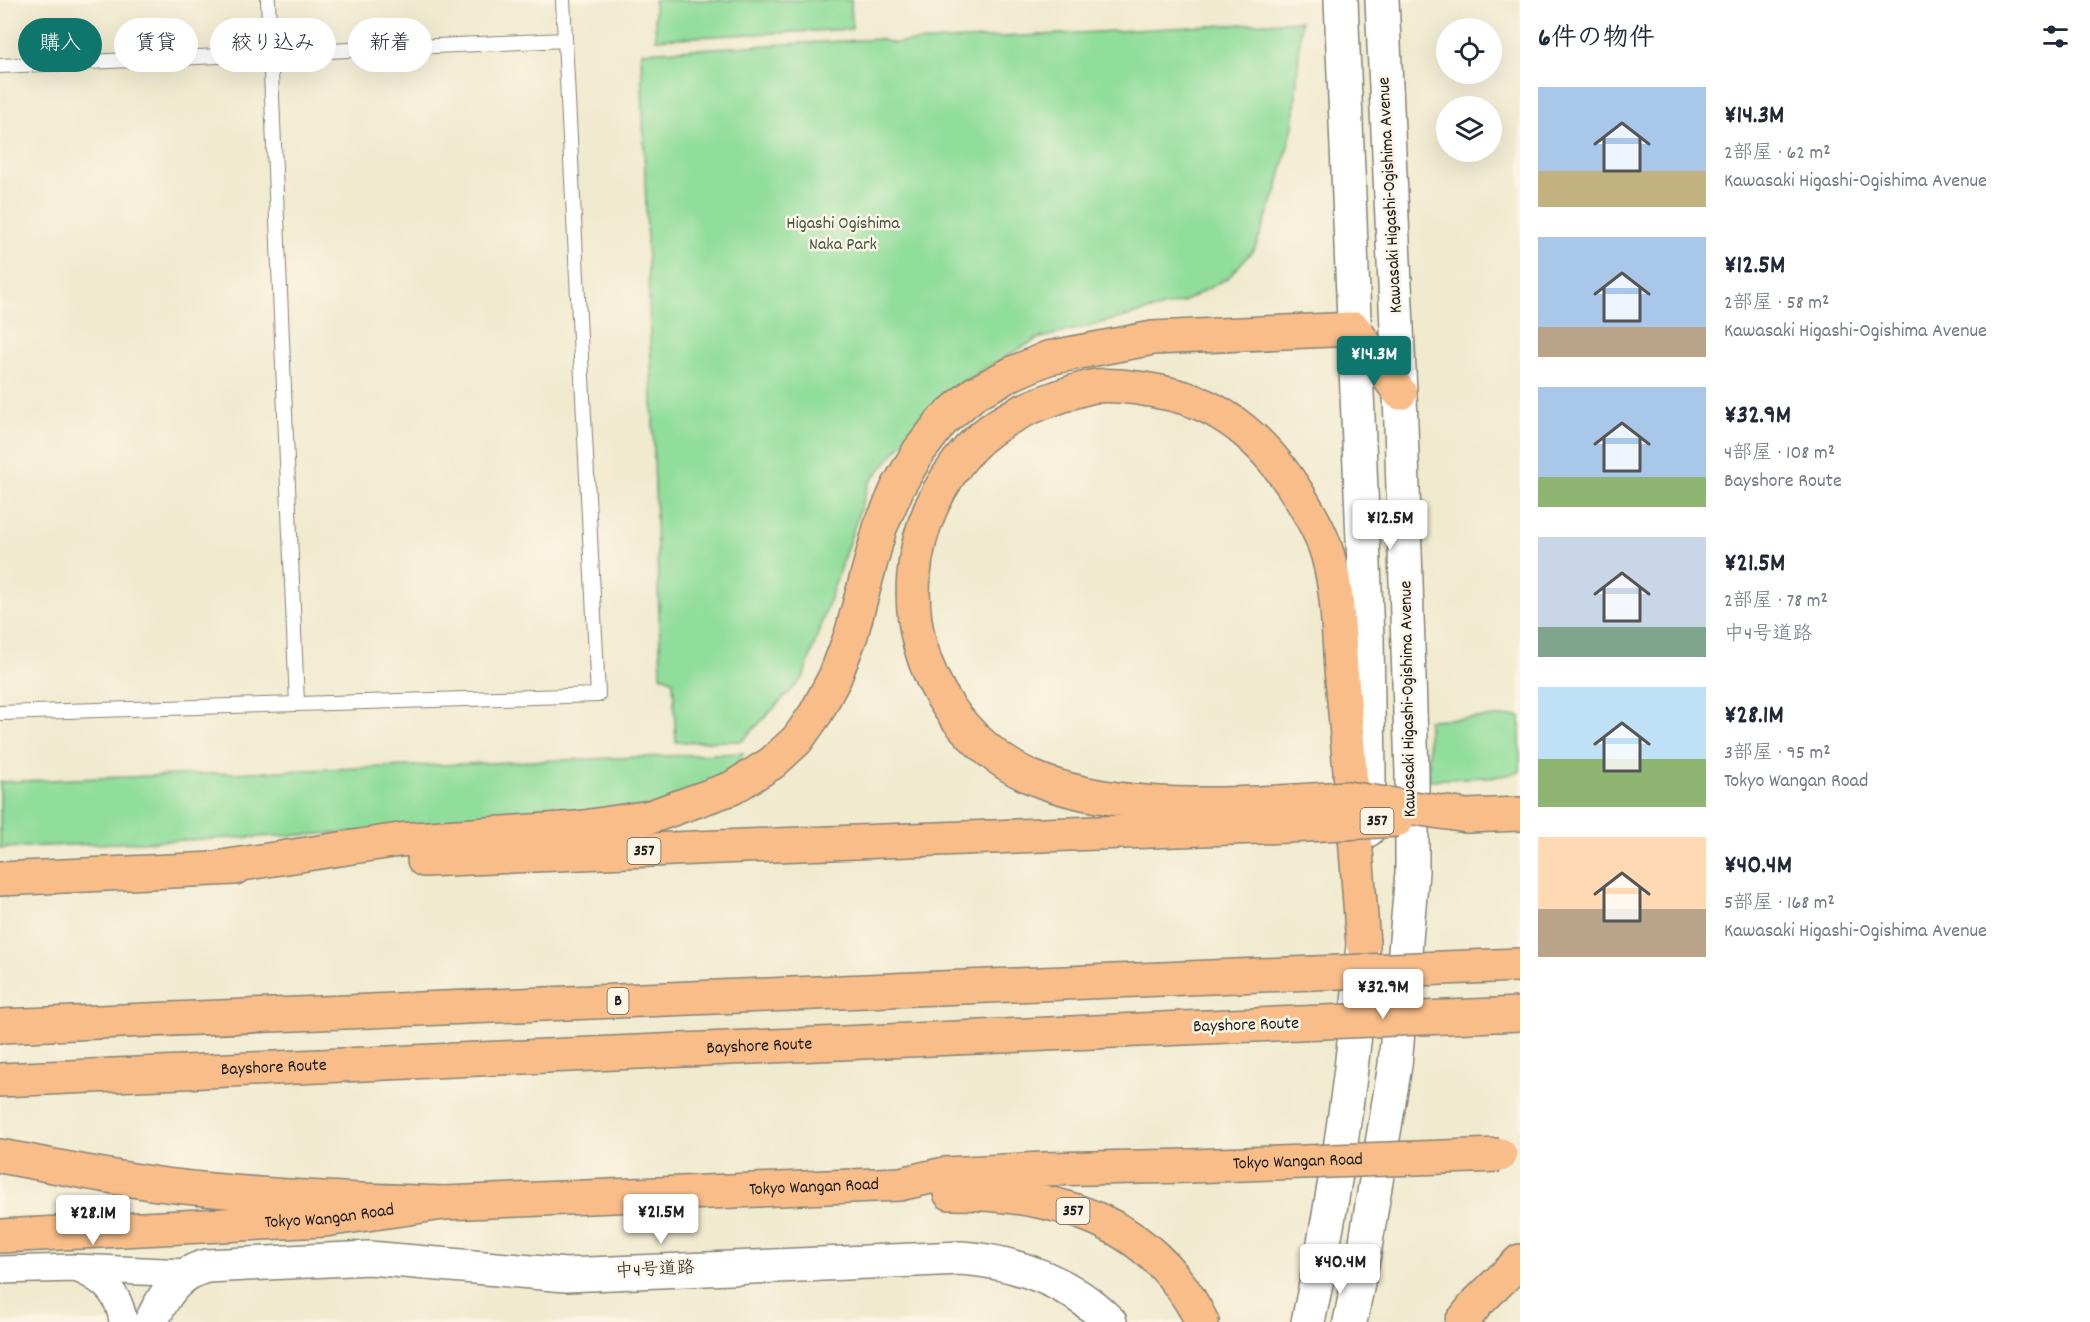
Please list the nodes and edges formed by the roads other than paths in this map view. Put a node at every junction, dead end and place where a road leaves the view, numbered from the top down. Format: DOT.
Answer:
graph roads {
  1 [pos="268,0"];
  2 [pos="563,0"];
  3 [pos="1341,0"];
  4 [pos="1382,0"];
  5 [pos="269,18"];
  6 [pos="565,40"];
  7 [pos="336,51"];
  8 [pos="210,57"];
  9 [pos="0,66"];
  10 [pos="271,72"];
  11 [pos="1354,329"];
  12 [pos="1400,393"];
  13 [pos="297,704"];
  14 [pos="0,713"];
  15 [pos="1283,814"];
  16 [pos="1520,814"];
  17 [pos="215,868"];
  18 [pos="0,879"];
  19 [pos="1363,944"];
  20 [pos="1520,965"];
  21 [pos="1520,1014"];
  22 [pos="0,1026"];
  23 [pos="0,1080"];
  24 [pos="1510,1155"];
  25 [pos="0,1156"];
  26 [pos="900,1184"];
  27 [pos="444,1203"];
  28 [pos="0,1236"];
  29 [pos="1520,1261"];
  30 [pos="75,1268"];
  31 [pos="0,1270"];
  32 [pos="186,1273"];
  33 [pos="123,1322"];
  34 [pos="151,1322"];
  35 [pos="1110,1322"];
  36 [pos="1202,1322"];
  37 [pos="1308,1322"];
  38 [pos="1350,1322"];
  39 [pos="1462,1322"];
  1 -- 5 [label="lane"];
  2 -- 6 [label="lane"];
  3 -- 11 [label="street"];
  4 -- 12 [label="street, Kawasaki Higashi-Ogishima Avenue"];
  6 -- 7 [label="lane"];
  6 -- 13 [label="lane"];
  8 -- 9 [label="lane"];
  10 -- 13 [label="lane"];
  11 -- 12 [label="highway"];
  11 -- 17 [label="highway"];
  11 -- 19 [label="street"];
  12 -- 38 [label="street, Kawasaki Higashi-Ogishima Avenue"];
  13 -- 14 [label="lane"];
  15 -- 16 [label="highway, 357, bridge"];
  15 -- 17 [label="highway, 357"];
  15 -- 19 [label="highway"];
  17 -- 18 [label="highway, 357"];
  19 -- 37 [label="street"];
  20 -- 22 [label="highway, B, bridge"];
  21 -- 23 [label="highway, Bayshore Route, bridge"];
  24 -- 26 [label="highway, Tokyo Wangan Road / 357, bridge"];
  25 -- 27 [label="highway"];
  26 -- 27 [label="highway, Tokyo Wangan Road / 357"];
  26 -- 36 [label="highway, 357"];
  27 -- 28 [label="highway, Tokyo Wangan Road / 357"];
  29 -- 39 [label="highway"];
  30 -- 31 [label="street"];
  30 -- 32 [label="street"];
  30 -- 33 [label="street"];
  32 -- 34 [label="street"];
  32 -- 35 [label="street, 中4号道路"];
}
